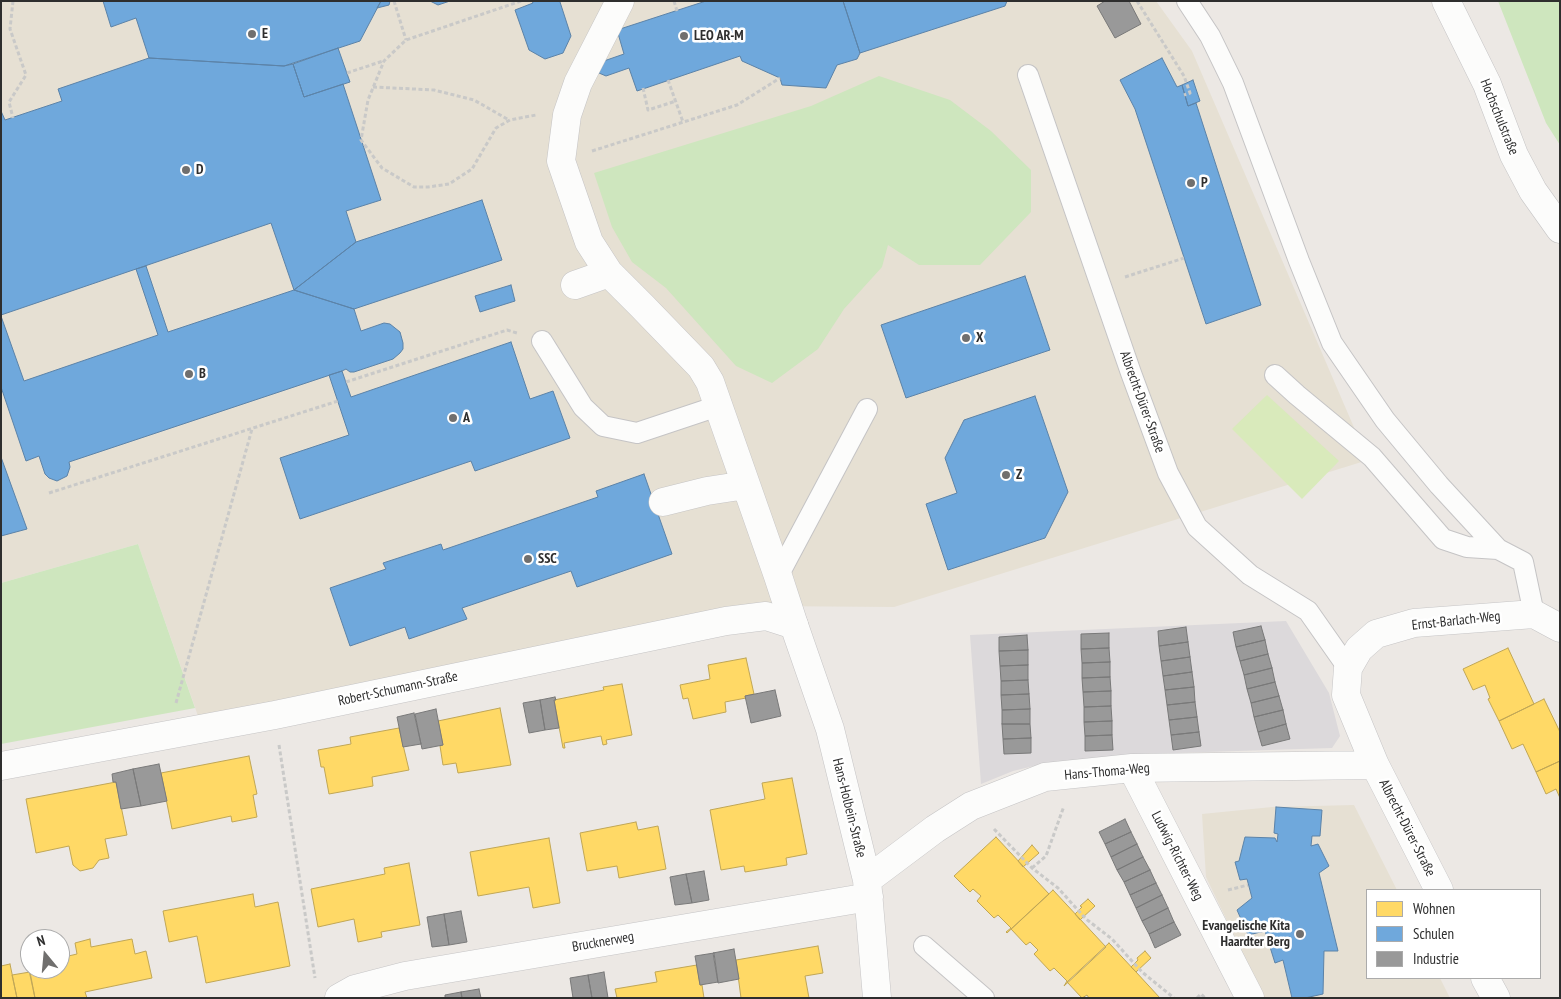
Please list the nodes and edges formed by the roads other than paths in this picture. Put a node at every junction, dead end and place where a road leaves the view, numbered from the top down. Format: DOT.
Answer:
graph roads {
  1 [pos="620,1"];
  2 [pos="1187,1"];
  3 [pos="1446,1"];
  4 [pos="1028,75"];
  5 [pos="1560,229"];
  6 [pos="608,274"];
  7 [pos="575,285"];
  8 [pos="542,341"];
  9 [pos="1275,375"];
  10 [pos="718,406"];
  11 [pos="867,409"];
  12 [pos="746,485"];
  13 [pos="663,502"];
  14 [pos="1498,549"];
  15 [pos="778,576"];
  16 [pos="1534,614"];
  17 [pos="794,625"];
  18 [pos="1560,628"];
  19 [pos="1348,668"];
  20 [pos="1376,765"];
  21 [pos="1,766"];
  22 [pos="1132,768"];
  23 [pos="868,888"];
  24 [pos="1438,889"];
  25 [pos="924,946"];
  26 [pos="1486,979"];
  27 [pos="339,998"];
  28 [pos="878,998"];
  29 [pos="984,998"];
  30 [pos="1250,998"];
  31 [pos="1496,998"];
  1 -- 6 [label="street, Hans-Holbein-Straße"];
  2 -- 14 [label="lane"];
  3 -- 5 [label="street, Hochschulstraße"];
  4 -- 19 [label="lane, Albrecht-Dürer-Straße"];
  6 -- 7 [label="street"];
  6 -- 10 [label="street, Hans-Holbein-Straße"];
  8 -- 10 [label="lane"];
  9 -- 14 [label="lane"];
  10 -- 12 [label="street, Hans-Holbein-Straße"];
  11 -- 15 [label="lane"];
  12 -- 13 [label="street"];
  12 -- 15 [label="street, Hans-Holbein-Straße"];
  14 -- 16 [label="lane"];
  15 -- 17 [label="street, Hans-Holbein-Straße"];
  16 -- 18 [label="street"];
  16 -- 19 [label="street, Ernst-Barlach-Weg"];
  17 -- 21 [label="street, Robert-Schumann-Straße"];
  17 -- 23 [label="street, Hans-Holbein-Straße"];
  19 -- 20 [label="street, Ernst-Barlach-Weg"];
  20 -- 22 [label="street, Hans-Thoma-Weg"];
  20 -- 24 [label="street, Albrecht-Dürer-Straße"];
  22 -- 23 [label="street, Hans-Thoma-Weg"];
  22 -- 30 [label="street, Ludwig-Richter-Weg"];
  23 -- 27 [label="street, Brucknerweg"];
  23 -- 28 [label="street, Hans-Holbein-Straße"];
  25 -- 29 [label="lane"];
  26 -- 31 [label="street"];
}
